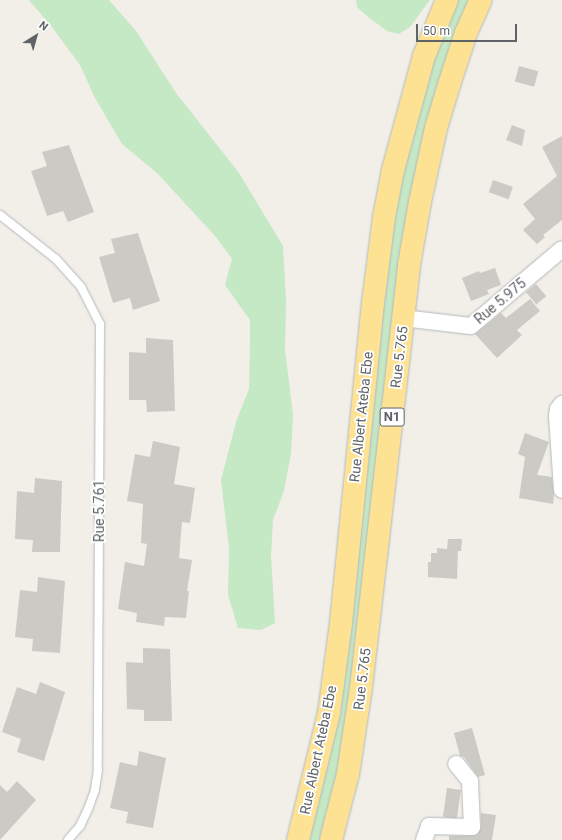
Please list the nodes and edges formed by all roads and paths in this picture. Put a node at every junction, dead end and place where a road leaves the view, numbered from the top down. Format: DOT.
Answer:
graph roads {
  1 [pos="447,0"];
  2 [pos="481,0"];
  3 [pos="0,214"];
  4 [pos="562,249"];
  5 [pos="403,318"];
  6 [pos="562,404"];
  7 [pos="562,490"];
  8 [pos="456,764"];
  9 [pos="68,840"];
  10 [pos="298,840"];
  11 [pos="331,840"];
  12 [pos="424,840"];
  1 -- 10 [label="highway, Rue Albert Ateba Ebe / N1"];
  2 -- 5 [label="highway, Rue 5.765 / N1"];
  3 -- 9 [label="lane, Rue 5.761"];
  4 -- 5 [label="street, Rue 5.975"];
  5 -- 11 [label="highway, Rue 5.765 / N1"];
  6 -- 7 [label="street"];
  8 -- 12 [label="street"];
}
